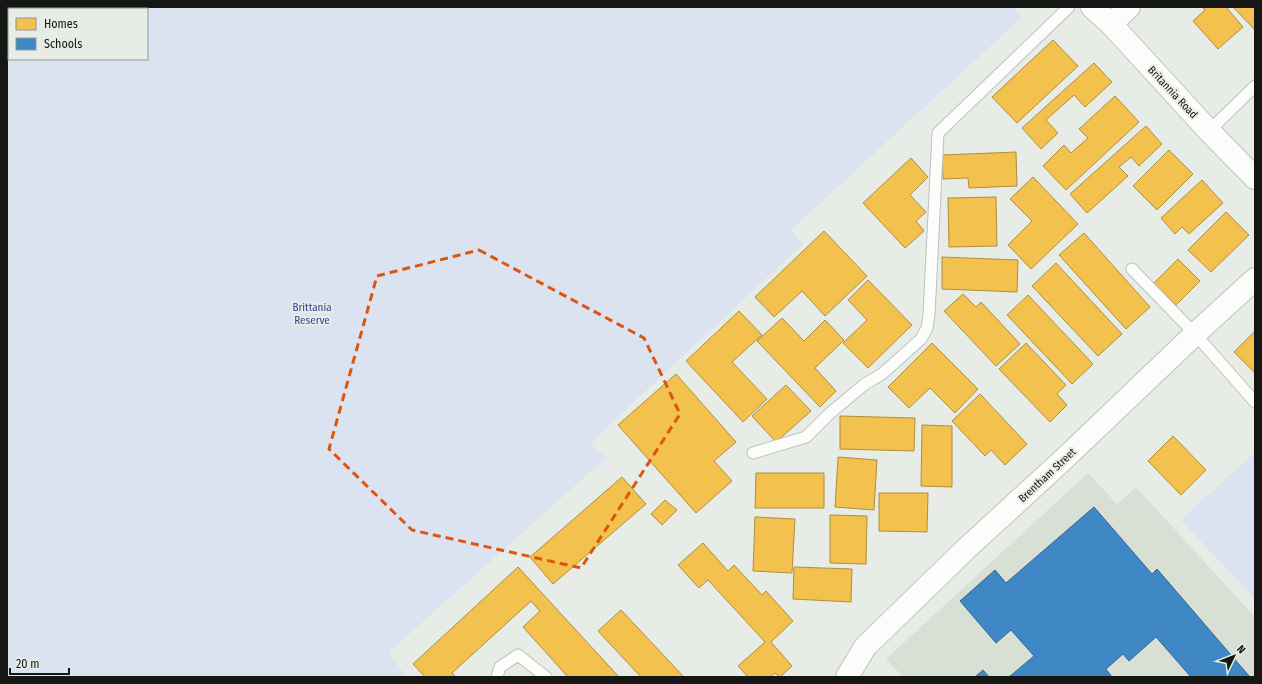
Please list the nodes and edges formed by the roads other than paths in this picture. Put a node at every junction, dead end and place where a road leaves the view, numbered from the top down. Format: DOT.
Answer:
graph roads {
  1 [pos="1070,7"];
  2 [pos="1092,7"];
  3 [pos="1129,7"];
  4 [pos="1111,24"];
  5 [pos="1255,86"];
  6 [pos="1209,131"];
  7 [pos="1255,178"];
  8 [pos="1132,269"];
  9 [pos="1255,279"];
  10 [pos="1195,334"];
  11 [pos="1255,402"];
  12 [pos="753,453"];
  13 [pos="497,677"];
  14 [pos="546,677"];
  15 [pos="847,677"];
  1 -- 12 [label="lane"];
  2 -- 4 [label="street, Britannia Road"];
  3 -- 4 [label="street"];
  4 -- 6 [label="street, Britannia Road"];
  5 -- 6 [label="lane"];
  6 -- 7 [label="street, Britannia Road"];
  8 -- 10 [label="lane"];
  9 -- 10 [label="street, Brentham Street"];
  10 -- 11 [label="lane"];
  10 -- 15 [label="street, Brentham Street"];
  13 -- 14 [label="lane"];
}
